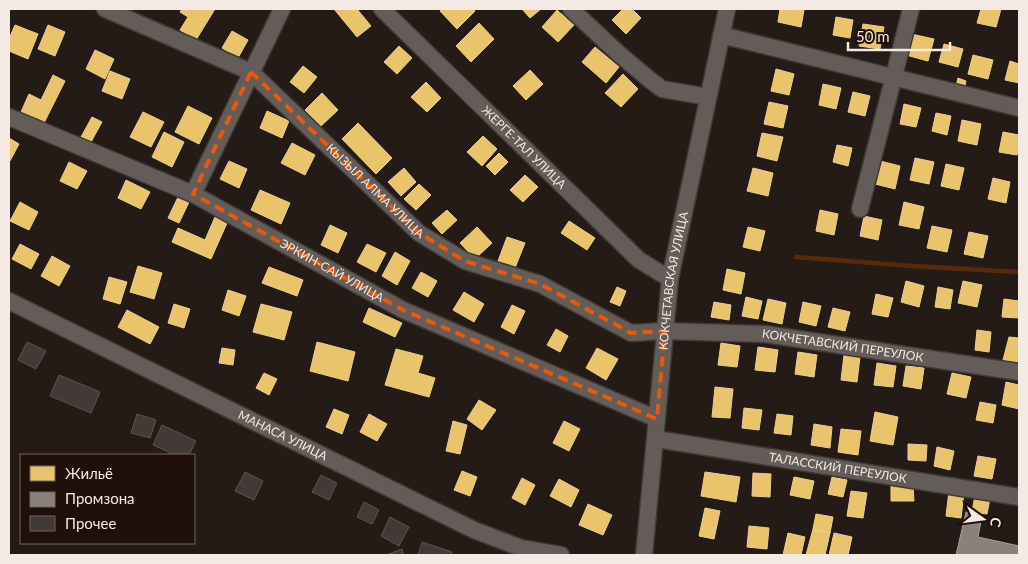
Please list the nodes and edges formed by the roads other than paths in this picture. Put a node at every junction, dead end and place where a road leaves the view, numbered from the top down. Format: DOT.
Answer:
graph roads {
  1 [pos="105,9"];
  2 [pos="282,9"];
  3 [pos="382,9"];
  4 [pos="571,9"];
  5 [pos="727,9"];
  6 [pos="911,9"];
  7 [pos="721,35"];
  8 [pos="251,72"];
  9 [pos="893,77"];
  10 [pos="708,96"];
  11 [pos="1019,108"];
  12 [pos="9,117"];
  13 [pos="194,194"];
  14 [pos="860,209"];
  15 [pos="670,279"];
  16 [pos="9,302"];
  17 [pos="665,330"];
  18 [pos="1019,372"];
  19 [pos="657,418"];
  20 [pos="656,439"];
  21 [pos="1019,497"];
  22 [pos="561,555"];
  23 [pos="644,555"];
  1 -- 8 [label="street, КЫЗЫЛ АЛМА УЛИЦА"];
  2 -- 8 [label="street"];
  3 -- 15 [label="street, ЖЕРГЕ-ТАЛ УЛИЦА"];
  4 -- 10 [label="street"];
  5 -- 7 [label="street, КОКЧЕТАВСКАЯ УЛИЦА"];
  6 -- 9 [label="street"];
  7 -- 9 [label="street"];
  7 -- 10 [label="street, КОКЧЕТАВСКАЯ УЛИЦА"];
  8 -- 13 [label="street"];
  8 -- 17 [label="street, КЫЗЫЛ АЛМА УЛИЦА"];
  9 -- 11 [label="street"];
  9 -- 14 [label="street"];
  10 -- 15 [label="street, КОКЧЕТАВСКАЯ УЛИЦА"];
  12 -- 13 [label="street, ЭРКИН-САЙ УЛИЦА"];
  13 -- 19 [label="street, ЭРКИН-САЙ УЛИЦА"];
  15 -- 17 [label="street, КОКЧЕТАВСКАЯ УЛИЦА"];
  16 -- 22 [label="street, МАНАСА УЛИЦА"];
  17 -- 18 [label="street, КОКЧЕТАВСКИЙ ПЕРЕУЛОК"];
  17 -- 19 [label="street, КОКЧЕТАВСКАЯ УЛИЦА"];
  19 -- 20 [label="street, КОКЧЕТАВСКАЯ УЛИЦА"];
  20 -- 21 [label="street, ТАЛАССКИЙ ПЕРЕУЛОК"];
  20 -- 23 [label="street, КОКЧЕТАВСКАЯ УЛИЦА"];
}
